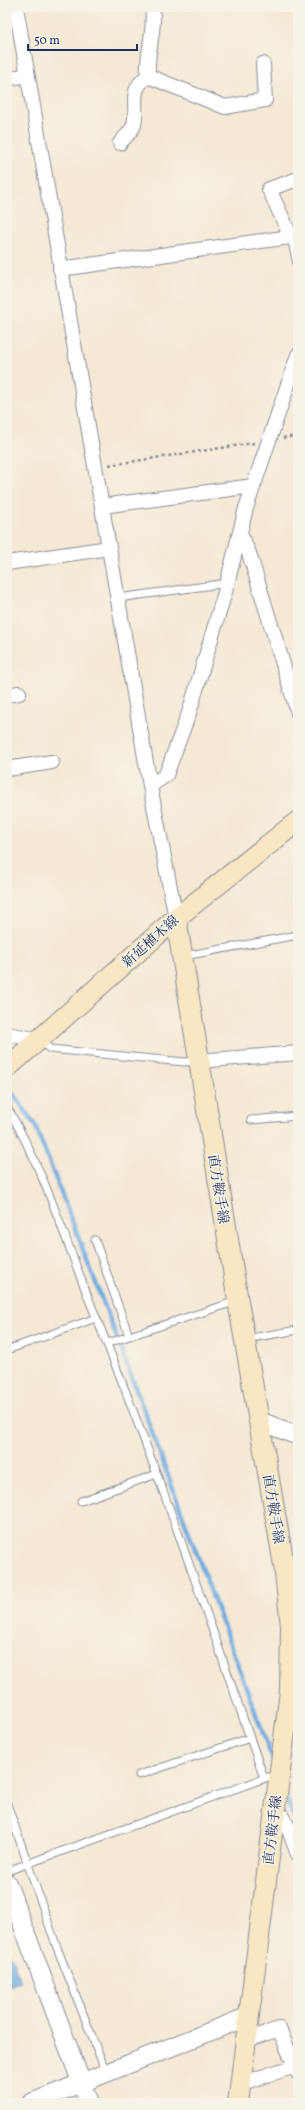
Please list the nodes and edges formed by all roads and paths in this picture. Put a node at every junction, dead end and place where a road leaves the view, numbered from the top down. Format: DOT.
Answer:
graph roads {
  1 [pos="16,7"];
  2 [pos="152,7"];
  3 [pos="263,64"];
  4 [pos="27,75"];
  5 [pos="148,76"];
  6 [pos="7,79"];
  7 [pos="120,143"];
  8 [pos="298,179"];
  9 [pos="295,236"];
  10 [pos="60,268"];
  11 [pos="298,269"];
  12 [pos="298,355"];
  13 [pos="269,440"];
  14 [pos="95,467"];
  15 [pos="253,486"];
  16 [pos="102,506"];
  17 [pos="240,533"];
  18 [pos="109,548"];
  19 [pos="7,563"];
  20 [pos="228,583"];
  21 [pos="118,598"];
  22 [pos="298,713"];
  23 [pos="52,762"];
  24 [pos="7,769"];
  25 [pos="150,786"];
  26 [pos="298,821"];
  27 [pos="176,918"];
  28 [pos="298,935"];
  29 [pos="182,956"];
  30 [pos="7,1034"];
  31 [pos="40,1040"];
  32 [pos="298,1053"];
  33 [pos="198,1061"];
  34 [pos="7,1068"];
  35 [pos="7,1107"];
  36 [pos="298,1116"];
  37 [pos="251,1120"];
  38 [pos="95,1240"];
  39 [pos="238,1301"];
  40 [pos="96,1318"];
  41 [pos="298,1330"];
  42 [pos="129,1336"];
  43 [pos="245,1339"];
  44 [pos="108,1344"];
  45 [pos="7,1350"];
  46 [pos="260,1421"];
  47 [pos="298,1436"];
  48 [pos="157,1474"];
  49 [pos="81,1500"];
  50 [pos="250,1738"];
  51 [pos="140,1776"];
  52 [pos="272,1776"];
  53 [pos="7,1804"];
  54 [pos="276,1806"];
  55 [pos="298,1854"];
  56 [pos="28,1862"];
  57 [pos="7,1870"];
  58 [pos="7,1883"];
  59 [pos="249,2016"];
  60 [pos="246,2040"];
  61 [pos="297,2069"];
  62 [pos="106,2072"];
  63 [pos="81,2082"];
  64 [pos="239,2093"];
  65 [pos="31,2103"];
  66 [pos="89,2103"];
  1 -- 4 [label="street"];
  2 -- 5 [label="street"];
  3 -- 5 [label="street"];
  4 -- 6 [label="street"];
  4 -- 10 [label="street"];
  5 -- 7 [label="street"];
  8 -- 9 [label="street"];
  9 -- 10 [label="street"];
  9 -- 11 [label="lane"];
  10 -- 14 [label="street"];
  12 -- 13 [label="street"];
  13 -- 14 [label="path"];
  13 -- 15 [label="street"];
  14 -- 16 [label="street"];
  15 -- 16 [label="street"];
  15 -- 17 [label="street"];
  16 -- 18 [label="street"];
  17 -- 20 [label="street"];
  17 -- 22 [label="street"];
  18 -- 19 [label="street"];
  18 -- 21 [label="street"];
  20 -- 21 [label="lane"];
  20 -- 25 [label="street"];
  21 -- 25 [label="street"];
  23 -- 24 [label="street"];
  25 -- 27 [label="street"];
  26 -- 27 [label="main road, 新延植木線"];
  27 -- 29 [label="main road, 直方鞍手線"];
  27 -- 31 [label="main road, 新延植木線"];
  28 -- 29 [label="lane"];
  29 -- 33 [label="main road, 直方鞍手線"];
  30 -- 31 [label="street"];
  31 -- 33 [label="lane"];
  31 -- 34 [label="main road, 新延植木線"];
  32 -- 33 [label="street"];
  33 -- 39 [label="main road, 直方鞍手線"];
  35 -- 40 [label="lane"];
  36 -- 37 [label="lane"];
  38 -- 42 [label="lane"];
  39 -- 42 [label="lane"];
  39 -- 43 [label="main road, 直方鞍手線"];
  40 -- 44 [label="lane"];
  40 -- 45 [label="lane"];
  41 -- 43 [label="lane"];
  42 -- 44 [label="lane"];
  43 -- 46 [label="main road, 直方鞍手線"];
  44 -- 48 [label="lane"];
  46 -- 47 [label="street"];
  46 -- 52 [label="main road, 直方鞍手線"];
  48 -- 49 [label="lane"];
  48 -- 50 [label="lane"];
  50 -- 51 [label="lane"];
  50 -- 52 [label="lane"];
  52 -- 54 [label="main road, 直方鞍手線"];
  52 -- 56 [label="lane"];
  53 -- 56 [label="lane"];
  54 -- 55 [label="street"];
  54 -- 59 [label="main road, 直方鞍手線"];
  56 -- 57 [label="lane"];
  56 -- 62 [label="lane"];
  58 -- 63 [label="street"];
  59 -- 60 [label="main road, 直方鞍手線"];
  59 -- 62 [label="street"];
  60 -- 61 [label="street"];
  60 -- 64 [label="main road, 直方鞍手線"];
  61 -- 64 [label="street"];
  62 -- 63 [label="street"];
  63 -- 65 [label="street"];
  63 -- 66 [label="street"];
}
